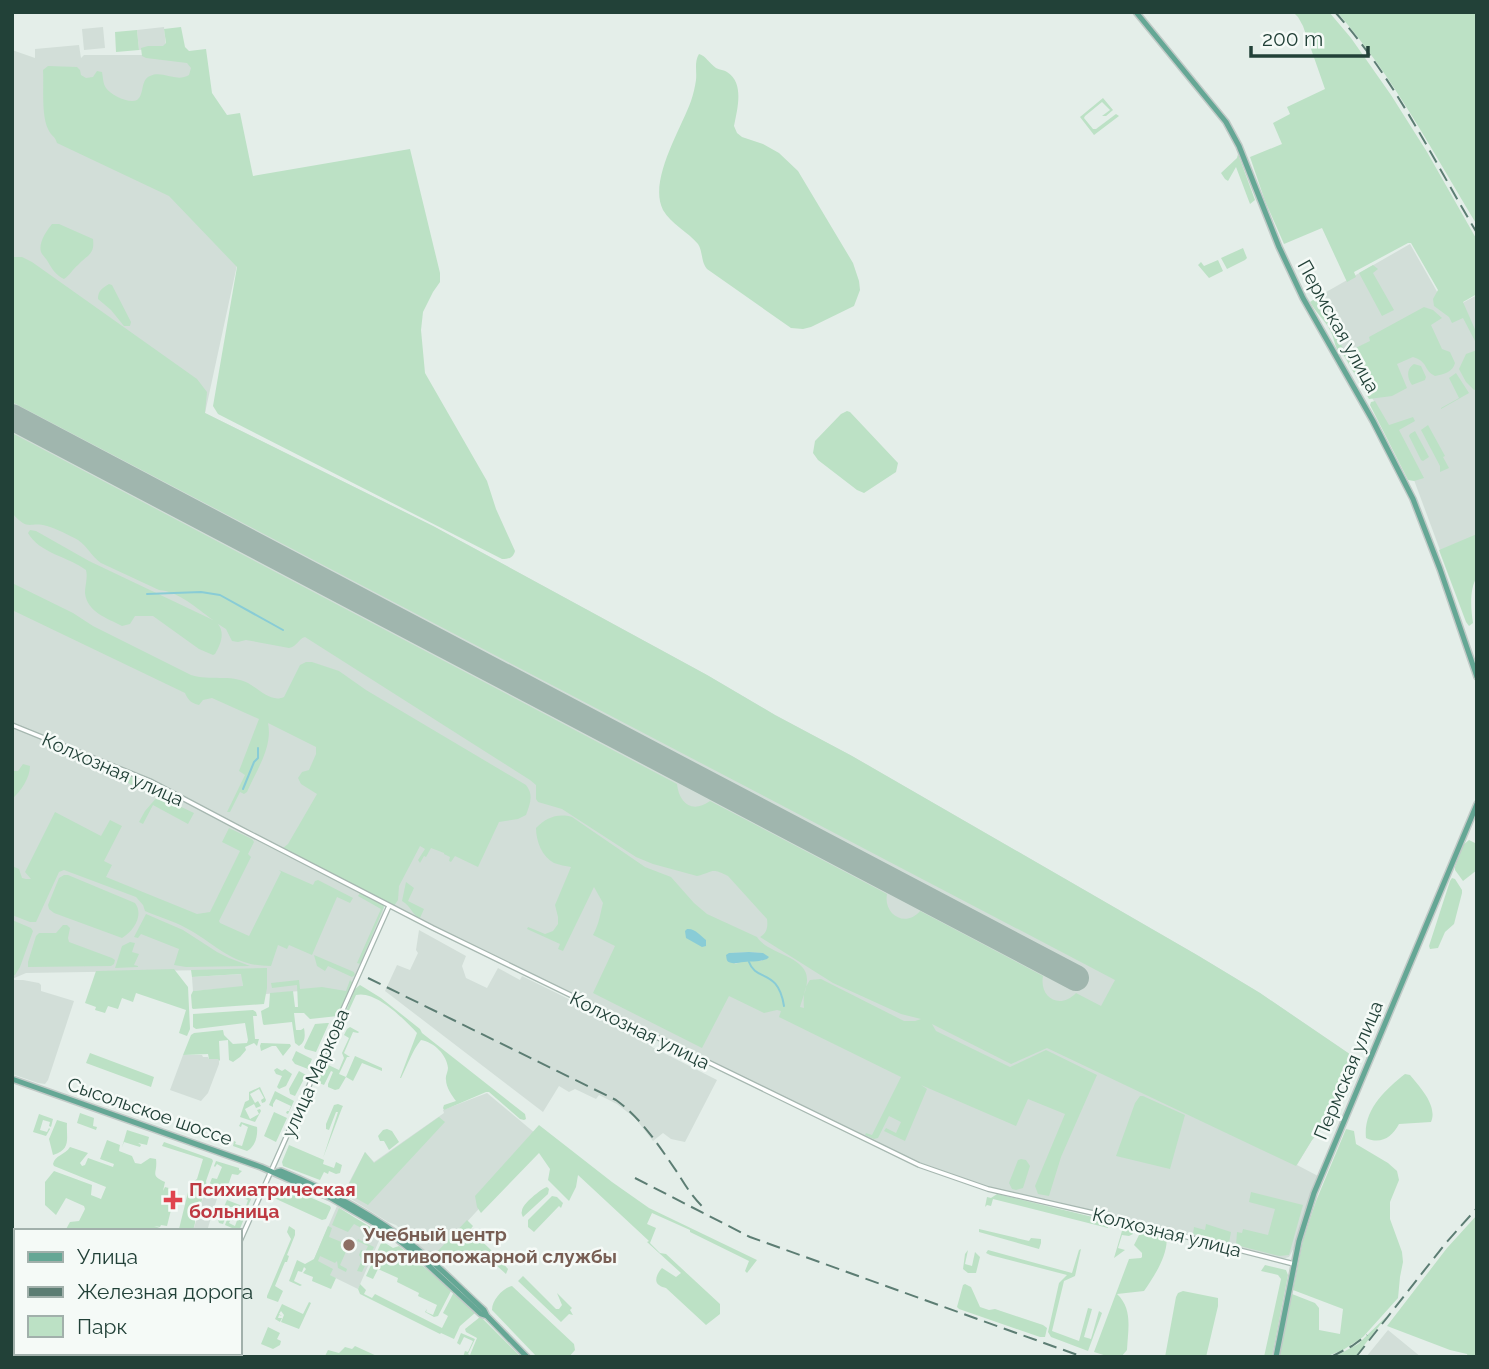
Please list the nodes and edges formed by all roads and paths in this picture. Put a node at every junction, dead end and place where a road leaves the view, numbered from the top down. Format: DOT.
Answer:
graph roads {
  1 [pos="1136,12"];
  2 [pos="1477,677"];
  3 [pos="12,725"];
  4 [pos="1477,804"];
  5 [pos="390,906"];
  6 [pos="12,1079"];
  7 [pos="274,1171"];
  8 [pos="242,1237"];
  9 [pos="1294,1264"];
  10 [pos="527,1357"];
  11 [pos="1276,1357"];
  1 -- 2 [label="main road, Пермская улица"];
  3 -- 5 [label="street, Колхозная улица"];
  4 -- 9 [label="main road, Пермская улица"];
  5 -- 7 [label="street, улица Маркова"];
  5 -- 9 [label="street, Колхозная улица"];
  6 -- 7 [label="main road, Сысольское шоссе"];
  7 -- 8 [label="street, улица Маркова"];
  7 -- 10 [label="main road, Сысольское шоссе"];
  9 -- 11 [label="main road, Пермская улица"];
}
